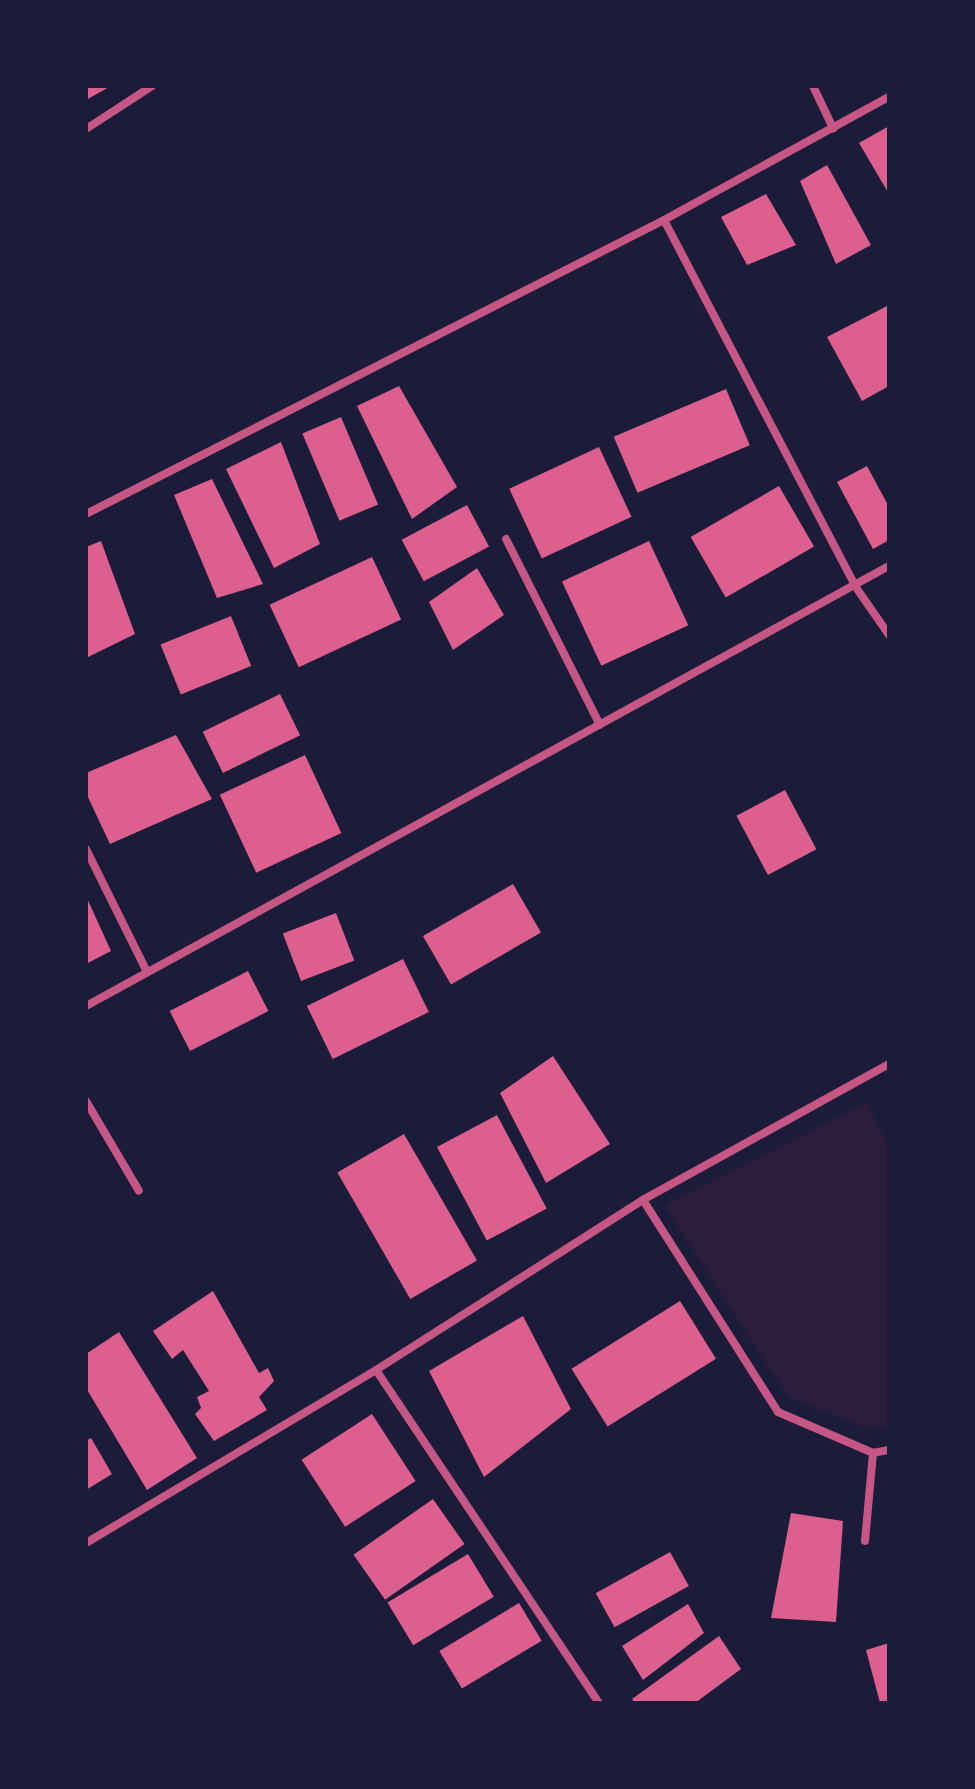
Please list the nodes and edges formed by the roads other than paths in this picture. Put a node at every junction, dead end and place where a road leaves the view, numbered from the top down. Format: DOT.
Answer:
graph roads {
  1 [pos="152,86"];
  2 [pos="813,86"];
  3 [pos="889,97"];
  4 [pos="833,128"];
  5 [pos="86,129"];
  6 [pos="664,220"];
  7 [pos="86,514"];
  8 [pos="506,539"];
  9 [pos="889,566"];
  10 [pos="855,586"];
  11 [pos="889,635"];
  12 [pos="600,725"];
  13 [pos="86,849"];
  14 [pos="147,972"];
  15 [pos="86,1006"];
  16 [pos="889,1064"];
  17 [pos="86,1101"];
  18 [pos="139,1191"];
  19 [pos="643,1200"];
  20 [pos="376,1370"];
  21 [pos="889,1450"];
  22 [pos="873,1453"];
  23 [pos="865,1541"];
  24 [pos="86,1543"];
  25 [pos="599,1703"];
  1 -- 5 [label="street"];
  2 -- 4 [label="street"];
  3 -- 4 [label="street"];
  4 -- 6 [label="street"];
  6 -- 7 [label="street"];
  6 -- 10 [label="street"];
  8 -- 12 [label="street"];
  9 -- 10 [label="street"];
  10 -- 11 [label="street"];
  10 -- 12 [label="street"];
  12 -- 14 [label="street"];
  13 -- 14 [label="street"];
  14 -- 15 [label="street"];
  16 -- 19 [label="street"];
  17 -- 18 [label="street"];
  19 -- 20 [label="street"];
  19 -- 22 [label="street"];
  20 -- 24 [label="street"];
  20 -- 25 [label="street"];
  21 -- 22 [label="street"];
  22 -- 23 [label="street"];
}
